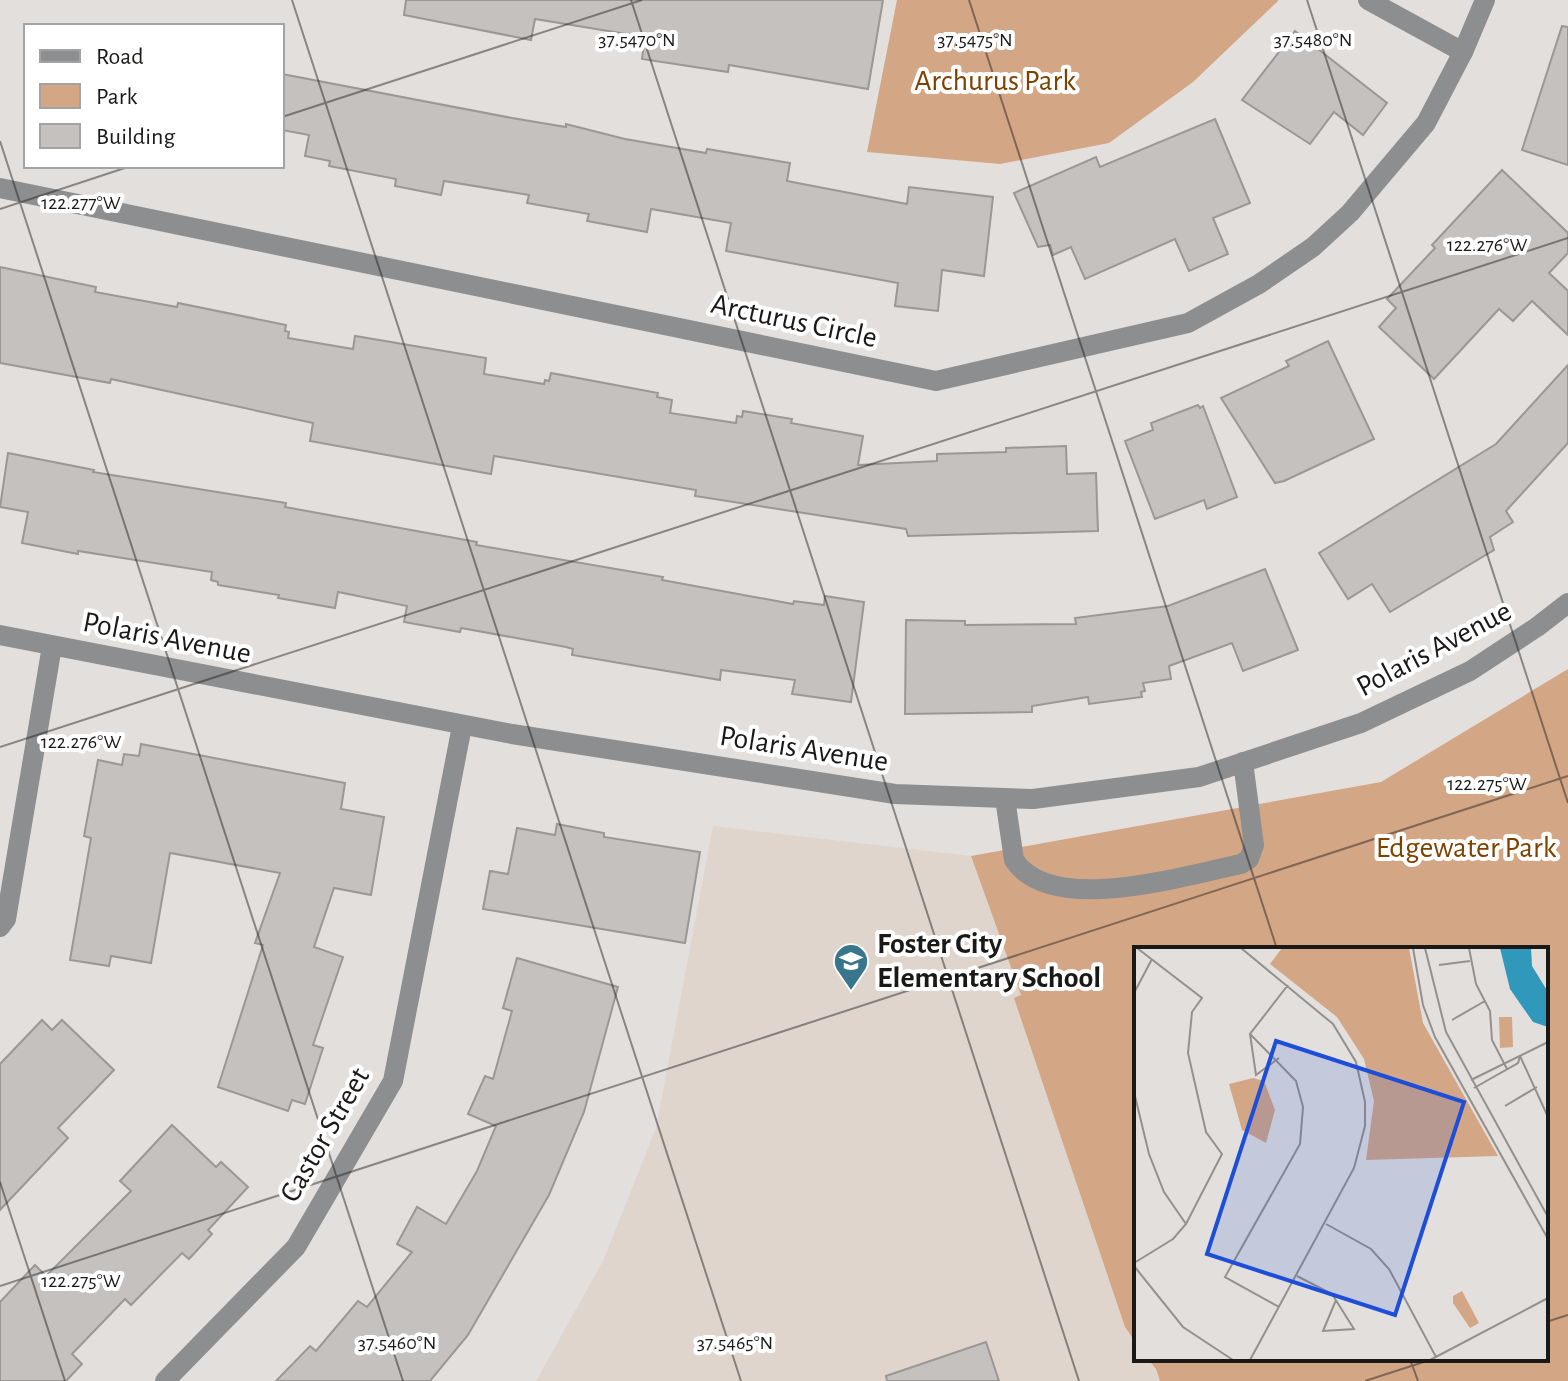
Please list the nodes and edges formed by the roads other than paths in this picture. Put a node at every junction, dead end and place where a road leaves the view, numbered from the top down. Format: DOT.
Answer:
graph roads {
  1 [pos="1368,0"];
  2 [pos="1485,0"];
  3 [pos="1463,52"];
  4 [pos="0,188"];
  5 [pos="1568,603"];
  6 [pos="0,635"];
  7 [pos="52,646"];
  8 [pos="462,726"];
  9 [pos="1243,762"];
  10 [pos="1005,798"];
  11 [pos="0,927"];
  12 [pos="165,1381"];
  1 -- 3 [label="street"];
  2 -- 3 [label="street, Arcturus Circle"];
  3 -- 4 [label="street, Arcturus Circle"];
  5 -- 9 [label="street, Polaris Avenue"];
  6 -- 7 [label="street, Polaris Avenue"];
  7 -- 8 [label="street, Polaris Avenue"];
  7 -- 11 [label="street"];
  8 -- 10 [label="street, Polaris Avenue"];
  8 -- 12 [label="street, Castor Street"];
  9 -- 10 [label="street, Polaris Avenue"];
  9 -- 10 [label="street"];
}
